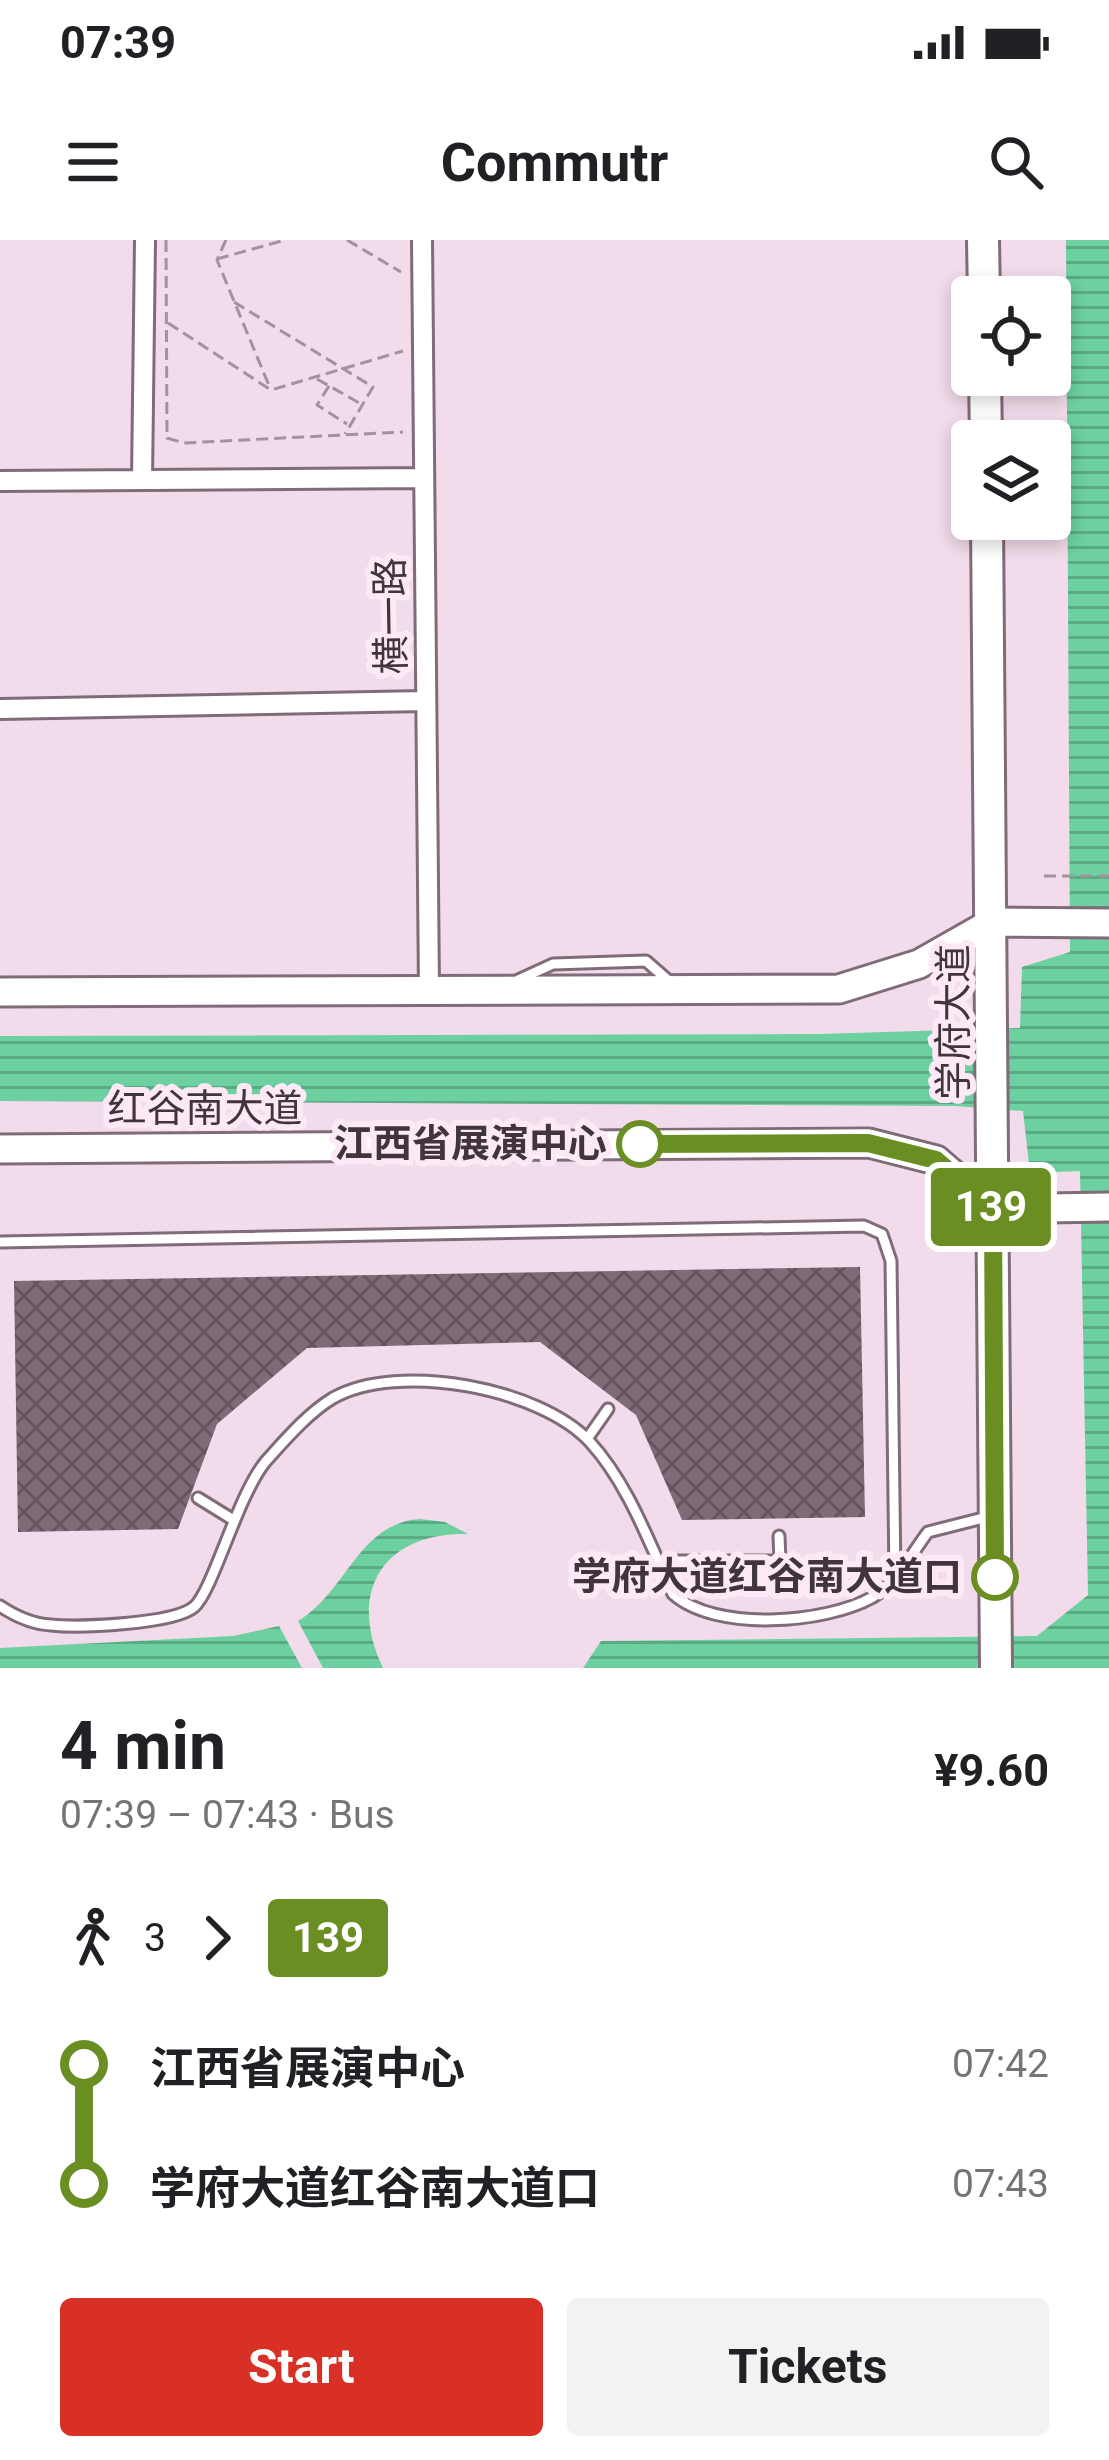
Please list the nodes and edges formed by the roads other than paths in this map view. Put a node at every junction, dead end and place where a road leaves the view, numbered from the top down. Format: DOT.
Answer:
graph roads {
  1 [pos="146,240"];
  2 [pos="422,240"];
  3 [pos="983,240"];
  4 [pos="984,276"];
  5 [pos="422,478"];
  6 [pos="142,480"];
  7 [pos="0,482"];
  8 [pos="987,540"];
  9 [pos="425,701"];
  10 [pos="0,709"];
  11 [pos="993,922"];
  12 [pos="1109,923"];
  13 [pos="429,990"];
  14 [pos="0,992"];
  15 [pos="0,1149"];
  16 [pos="1109,1207"];
  17 [pos="993,1209"];
  18 [pos="0,1242"];
  19 [pos="608,1409"];
  20 [pos="587,1439"];
  21 [pos="198,1498"];
  22 [pos="995,1516"];
  23 [pos="232,1519"];
  24 [pos="779,1536"];
  25 [pos="657,1561"];
  26 [pos="895,1579"];
  27 [pos="0,1606"];
  28 [pos="996,1668"];
  1 -- 6 [label="street"];
  2 -- 5 [label="street, 横一路"];
  3 -- 4 [label="main road"];
  5 -- 6 [label="street"];
  5 -- 9 [label="street, 横一路"];
  6 -- 7 [label="street"];
  8 -- 11 [label="main road, 学府大道"];
  9 -- 10 [label="street"];
  9 -- 13 [label="street, 横一路"];
  11 -- 12 [label="main road"];
  11 -- 13 [label="main road"];
  11 -- 17 [label="main road, 学府大道"];
  13 -- 14 [label="main road"];
  15 -- 17 [label="main road, 红谷南大道"];
  16 -- 17 [label="main road"];
  17 -- 22 [label="main road, 学府大道"];
  18 -- 26 [label="lane"];
  19 -- 20 [label="lane"];
  20 -- 23 [label="lane"];
  20 -- 25 [label="lane"];
  21 -- 23 [label="lane"];
  22 -- 26 [label="lane"];
  22 -- 28 [label="main road, 学府大道"];
  23 -- 27 [label="lane"];
  24 -- 25 [label="lane"];
  25 -- 26 [label="lane"];
}
